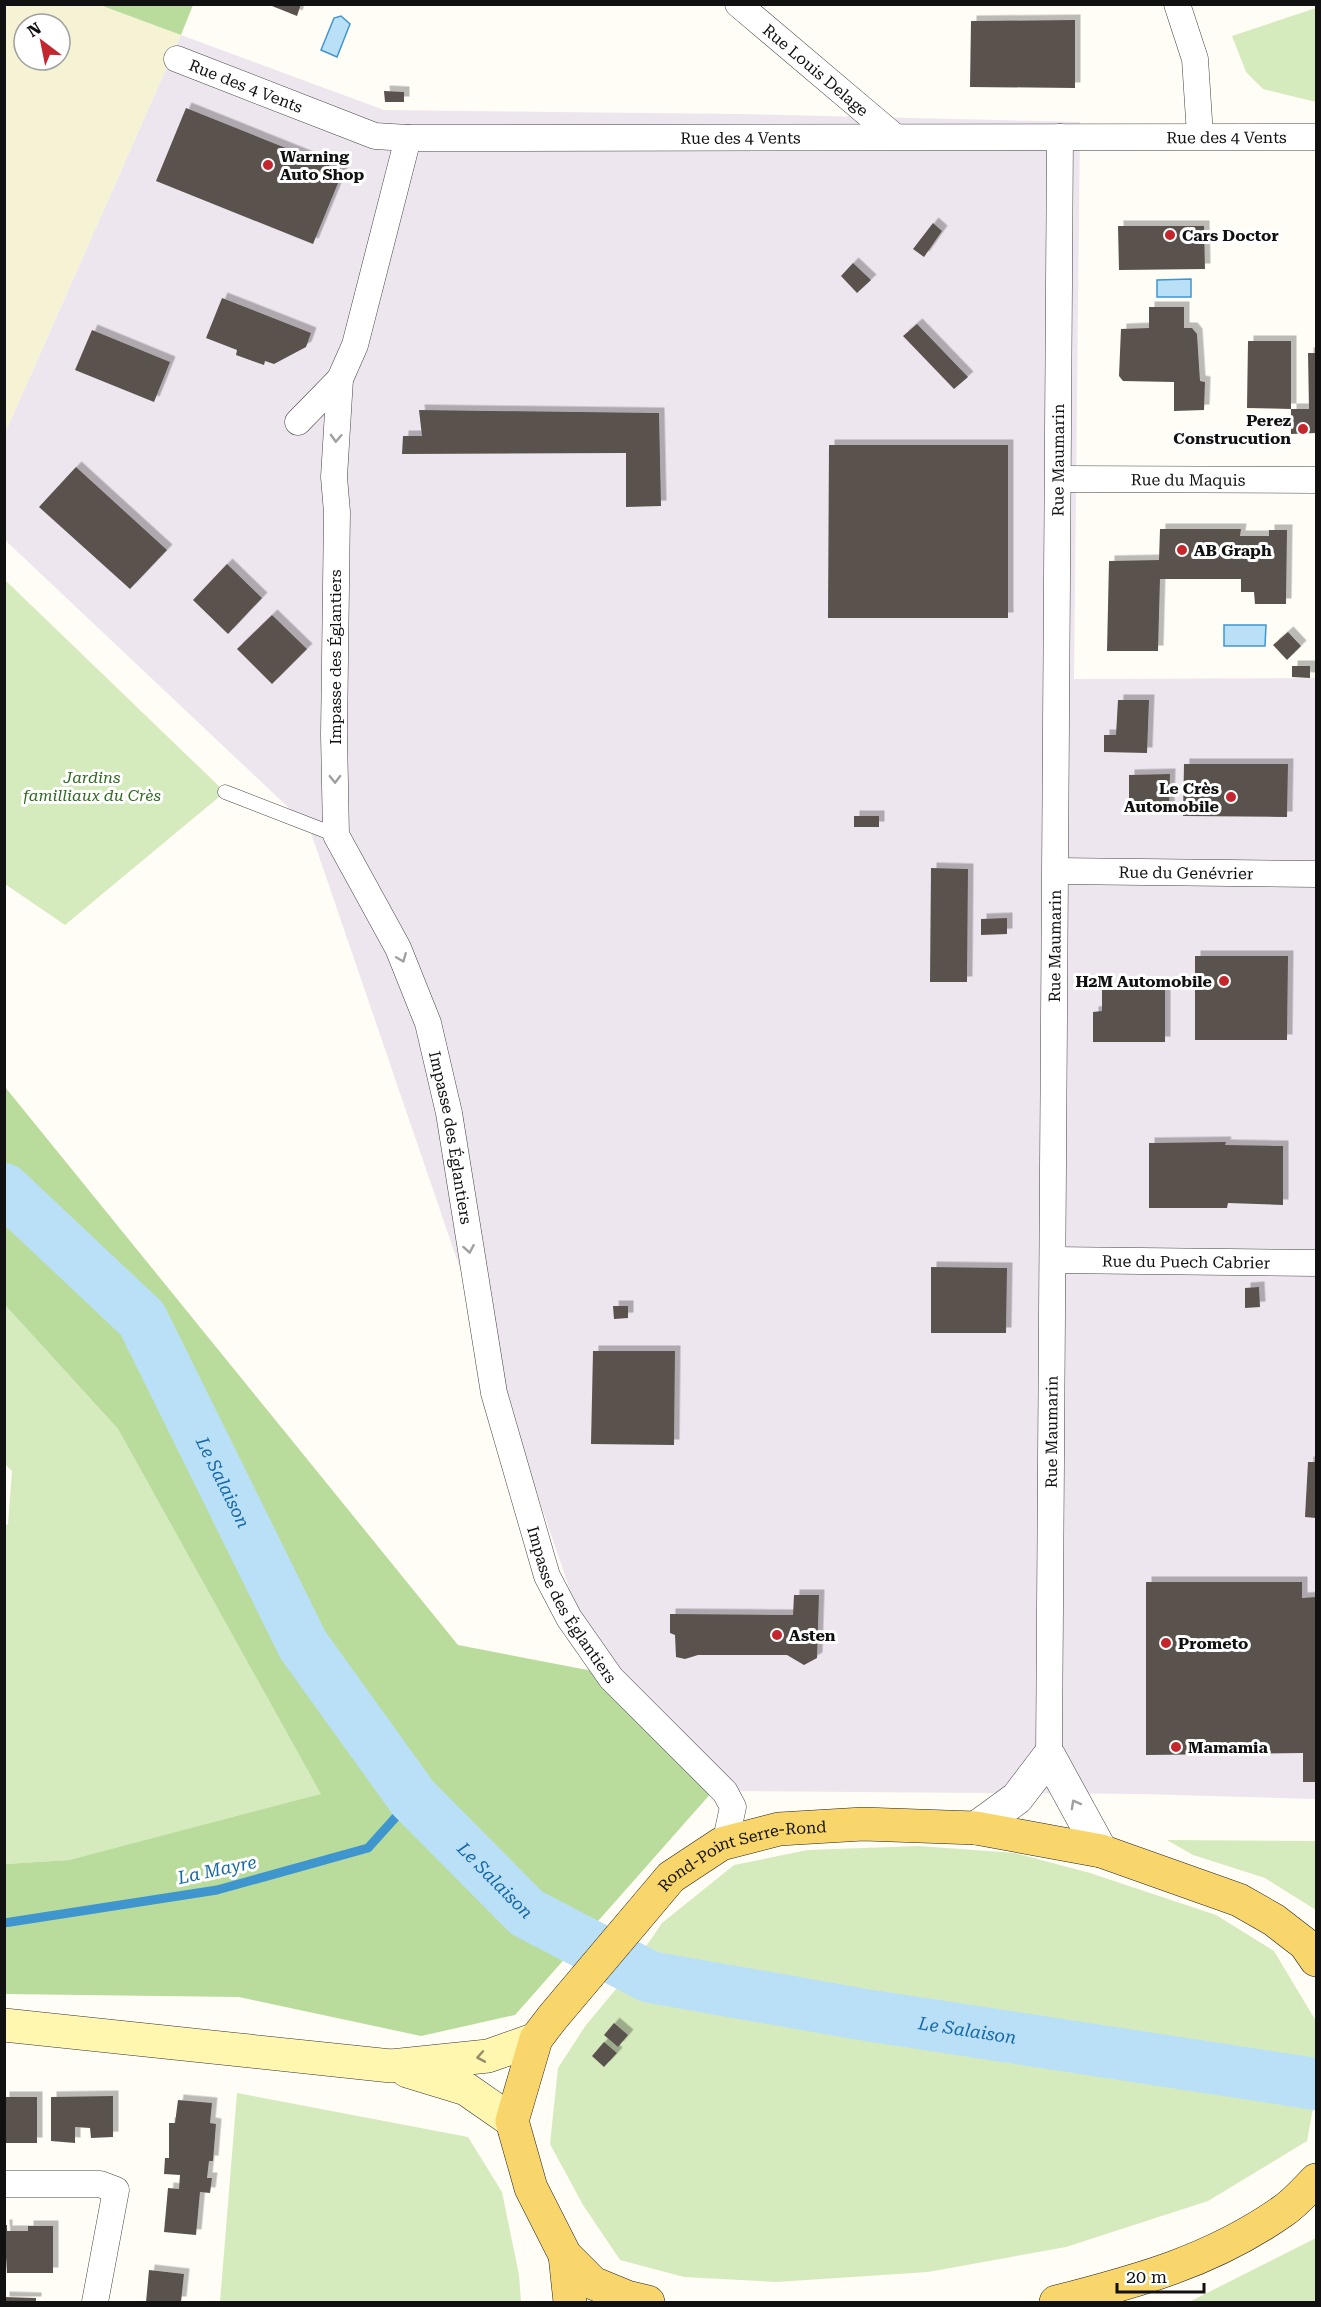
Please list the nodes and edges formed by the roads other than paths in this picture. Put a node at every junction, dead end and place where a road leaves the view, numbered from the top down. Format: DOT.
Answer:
graph roads {
  1 [pos="738,4"];
  2 [pos="1177,4"];
  3 [pos="177,59"];
  4 [pos="1200,135"];
  5 [pos="894,136"];
  6 [pos="1060,136"];
  7 [pos="1317,137"];
  8 [pos="408,138"];
  9 [pos="340,379"];
  10 [pos="298,422"];
  11 [pos="1059,479"];
  12 [pos="1317,480"];
  13 [pos="225,792"];
  14 [pos="336,835"];
  15 [pos="1057,871"];
  16 [pos="1317,874"];
  17 [pos="1054,1260"];
  18 [pos="1317,1263"];
  19 [pos="1050,1756"];
  20 [pos="976,1828"];
  21 [pos="732,1839"];
  22 [pos="1101,1851"];
  23 [pos="1313,1950"];
  24 [pos="4,2025"];
  25 [pos="544,2028"];
  26 [pos="391,2066"];
  27 [pos="512,2121"];
  28 [pos="1317,2180"];
  29 [pos="4,2184"];
  30 [pos="565,2255"];
  31 [pos="95,2302"];
  32 [pos="570,2302"];
  33 [pos="648,2302"];
  34 [pos="1056,2302"];
  1 -- 5 [label="street, Rue Louis Delage"];
  2 -- 4 [label="street"];
  3 -- 8 [label="street, Rue des 4 Vents"];
  4 -- 6 [label="street, Rue des 4 Vents"];
  4 -- 7 [label="street, Rue des 4 Vents"];
  5 -- 6 [label="street, Rue des 4 Vents"];
  5 -- 8 [label="street, Rue des 4 Vents"];
  6 -- 11 [label="street, Rue Maumarin"];
  8 -- 9 [label="street, Impasse des Églantiers"];
  9 -- 10 [label="street, Impasse des Églantiers"];
  9 -- 14 [label="street, Impasse des Églantiers, one-way"];
  11 -- 12 [label="street, Rue du Maquis"];
  11 -- 15 [label="street, Rue Maumarin"];
  13 -- 14 [label="lane"];
  14 -- 21 [label="street, Impasse des Églantiers, one-way"];
  15 -- 16 [label="street, Rue du Genévrier"];
  15 -- 17 [label="street, Rue Maumarin"];
  17 -- 18 [label="street, Rue du Puech Cabrier"];
  17 -- 19 [label="street, Rue Maumarin"];
  19 -- 20 [label="street"];
  22 -- 19 [label="street, one-way"];
  20 -- 21 [label="main road, Rond-Point Serre-Rond"];
  20 -- 22 [label="main road, Rond-Point Serre-Rond"];
  21 -- 25 [label="main road, Rond-Point Serre-Rond"];
  22 -- 23 [label="main road, Rond-Point Serre-Rond"];
  24 -- 26 [label="main road"];
  25 -- 26 [label="main road, one-way"];
  25 -- 27 [label="main road, Rond-Point Serre-Rond"];
  26 -- 27 [label="main road"];
  27 -- 30 [label="main road"];
  28 -- 34 [label="main road"];
  29 -- 31 [label="street"];
  30 -- 32 [label="main road"];
  30 -- 33 [label="main road"];
}
